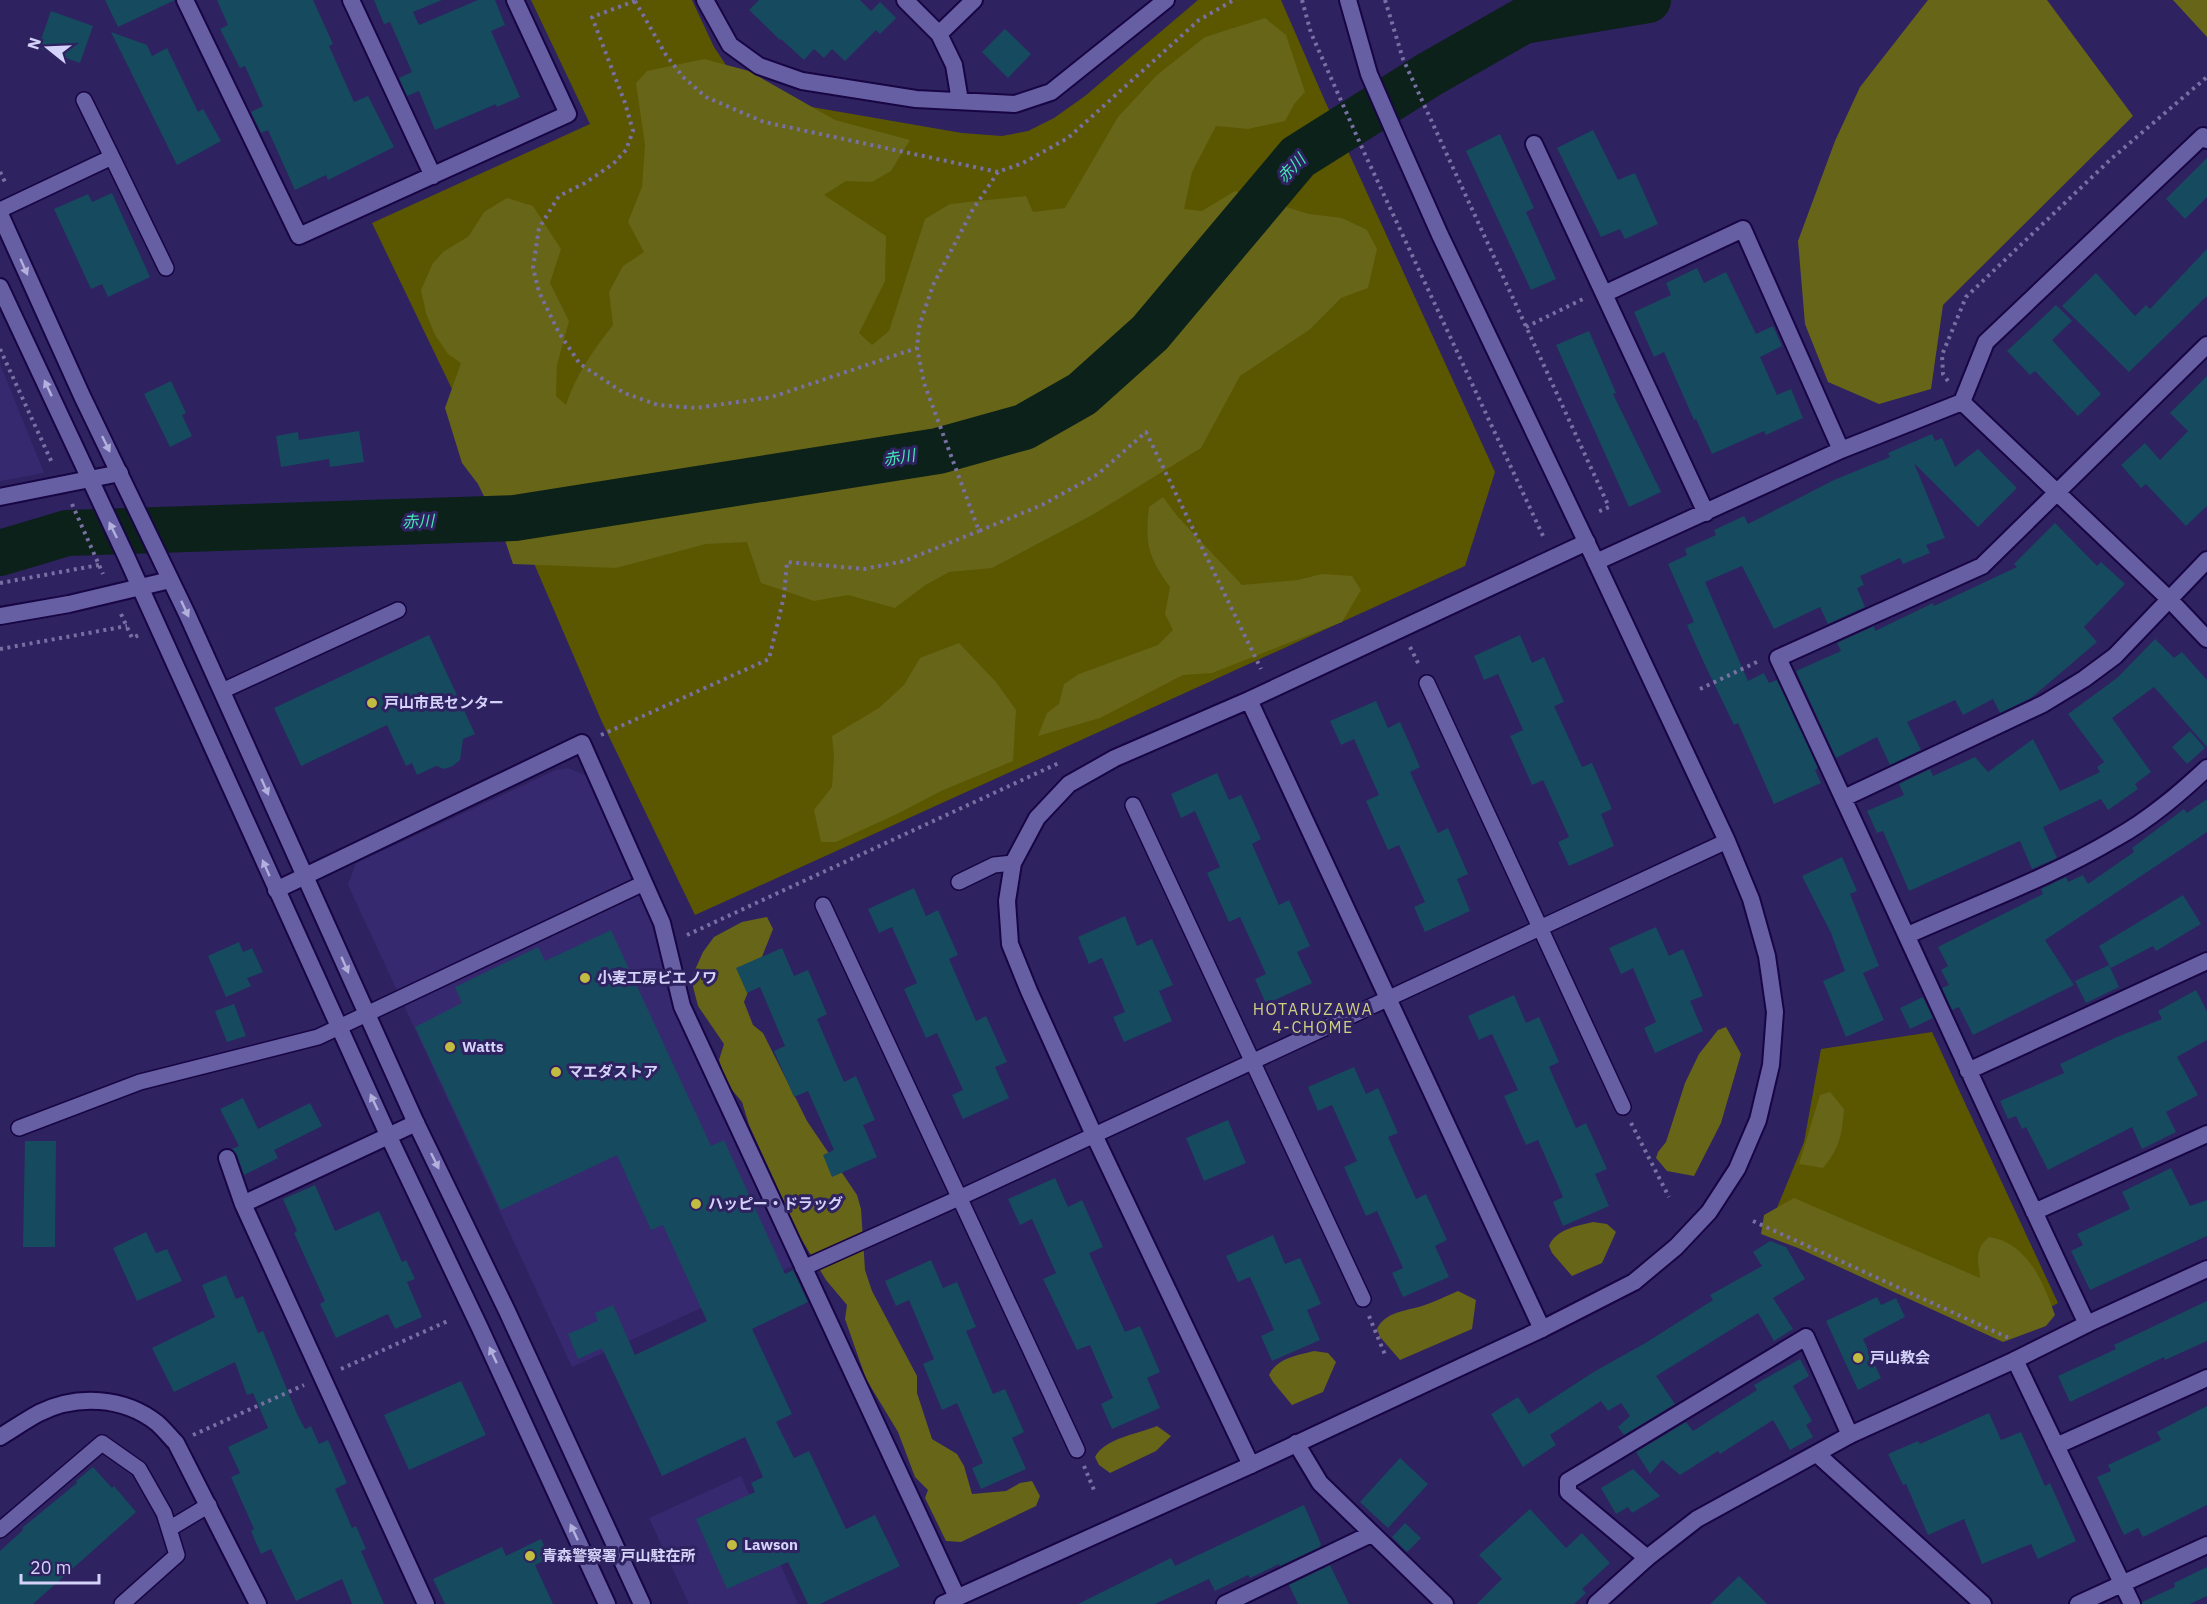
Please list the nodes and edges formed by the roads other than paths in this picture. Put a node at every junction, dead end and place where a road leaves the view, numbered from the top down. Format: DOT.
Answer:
graph roads {
  1 [pos="185,0"];
  2 [pos="351,0"];
  3 [pos="515,0"];
  4 [pos="705,0"];
  5 [pos="905,0"];
  6 [pos="974,0"];
  7 [pos="1166,0"];
  8 [pos="1347,0"];
  9 [pos="939,34"];
  10 [pos="84,100"];
  11 [pos="960,101"];
  12 [pos="2207,140"];
  13 [pos="1534,144"];
  14 [pos="112,157"];
  15 [pos="433,176"];
  16 [pos="0,212"];
  17 [pos="166,268"];
  18 [pos="0,287"];
  19 [pos="1603,292"];
  20 [pos="2207,345"];
  21 [pos="1962,402"];
  22 [pos="1841,450"];
  23 [pos="120,473"];
  24 [pos="90,479"];
  25 [pos="2058,492"];
  26 [pos="0,497"];
  27 [pos="1706,513"];
  28 [pos="1587,542"];
  29 [pos="2207,560"];
  30 [pos="1596,562"];
  31 [pos="170,580"];
  32 [pos="140,587"];
  33 [pos="2169,599"];
  34 [pos="398,610"];
  35 [pos="0,616"];
  36 [pos="2207,639"];
  37 [pos="1427,683"];
  38 [pos="222,691"];
  39 [pos="1248,700"];
  40 [pos="2207,768"];
  41 [pos="1844,798"];
  42 [pos="1133,805"];
  43 [pos="1726,841"];
  44 [pos="1013,863"];
  45 [pos="305,875"];
  46 [pos="959,882"];
  47 [pos="644,883"];
  48 [pos="276,890"];
  49 [pos="824,905"];
  50 [pos="1539,927"];
  51 [pos="1908,935"];
  52 [pos="2207,961"];
  53 [pos="1387,998"];
  54 [pos="367,1013"];
  55 [pos="339,1027"];
  56 [pos="1253,1060"];
  57 [pos="1968,1071"];
  58 [pos="1623,1107"];
  59 [pos="416,1123"];
  60 [pos="19,1128"];
  61 [pos="2207,1134"];
  62 [pos="1094,1135"];
  63 [pos="389,1137"];
  64 [pos="227,1158"];
  65 [pos="959,1198"];
  66 [pos="243,1204"];
  67 [pos="2034,1212"];
  68 [pos="803,1268"];
  69 [pos="2207,1269"];
  70 [pos="1363,1299"];
  71 [pos="2087,1324"];
  72 [pos="1542,1329"];
  73 [pos="2015,1360"];
  74 [pos="2207,1378"];
  75 [pos="1850,1436"];
  76 [pos="0,1437"];
  77 [pos="1296,1443"];
  78 [pos="2056,1446"];
  79 [pos="1077,1450"];
  80 [pos="1816,1454"];
  81 [pos="1251,1465"];
  82 [pos="209,1505"];
  83 [pos="168,1529"];
  84 [pos="0,1530"];
  85 [pos="1371,1534"];
  86 [pos="2207,1545"];
  87 [pos="1647,1558"];
  88 [pos="2123,1585"];
  89 [pos="950,1601"];
  90 [pos="122,1604"];
  91 [pos="258,1604"];
  92 [pos="426,1604"];
  93 [pos="607,1604"];
  94 [pos="642,1604"];
  95 [pos="1225,1604"];
  96 [pos="1445,1604"];
  97 [pos="1596,1604"];
  98 [pos="1983,1604"];
  99 [pos="2078,1604"];
  100 [pos="2132,1604"];
  1 -- 15 [label="street"];
  2 -- 15 [label="street"];
  3 -- 15 [label="street"];
  4 -- 11 [label="street"];
  5 -- 9 [label="street"];
  6 -- 9 [label="street"];
  7 -- 11 [label="street"];
  8 -- 28 [label="street"];
  9 -- 11 [label="street"];
  10 -- 14 [label="lane"];
  12 -- 21 [label="street"];
  13 -- 19 [label="street"];
  14 -- 16 [label="lane"];
  14 -- 17 [label="lane"];
  16 -- 23 [label="street, one-way"];
  24 -- 18 [label="street, one-way"];
  19 -- 22 [label="street"];
  19 -- 27 [label="street"];
  20 -- 25 [label="street"];
  21 -- 22 [label="street"];
  21 -- 25 [label="street"];
  22 -- 27 [label="street"];
  23 -- 24 [label="street"];
  23 -- 31 [label="street"];
  24 -- 26 [label="street"];
  32 -- 24 [label="street, one-way"];
  25 -- 33 [label="street"];
  25 -- 41 [label="street"];
  27 -- 30 [label="street"];
  28 -- 30 [label="street"];
  28 -- 39 [label="street"];
  29 -- 33 [label="street"];
  30 -- 43 [label="street"];
  31 -- 32 [label="street"];
  31 -- 38 [label="street, one-way"];
  32 -- 35 [label="street"];
  48 -- 32 [label="street, one-way"];
  33 -- 36 [label="street"];
  33 -- 41 [label="street"];
  34 -- 38 [label="lane"];
  37 -- 50 [label="lane"];
  38 -- 45 [label="street, one-way"];
  39 -- 44 [label="street"];
  39 -- 53 [label="street"];
  40 -- 51 [label="street"];
  41 -- 51 [label="street"];
  42 -- 56 [label="lane"];
  43 -- 50 [label="lane"];
  43 -- 72 [label="street"];
  44 -- 46 [label="lane"];
  44 -- 62 [label="street"];
  45 -- 47 [label="street"];
  45 -- 48 [label="street"];
  45 -- 54 [label="street, one-way"];
  47 -- 54 [label="lane"];
  47 -- 68 [label="street"];
  48 -- 55 [label="street"];
  49 -- 65 [label="lane"];
  50 -- 53 [label="lane"];
  50 -- 58 [label="lane"];
  51 -- 57 [label="street"];
  52 -- 57 [label="street"];
  53 -- 56 [label="lane"];
  53 -- 72 [label="street"];
  54 -- 55 [label="lane"];
  54 -- 59 [label="street"];
  55 -- 60 [label="lane"];
  63 -- 55 [label="street, one-way"];
  56 -- 62 [label="lane"];
  56 -- 70 [label="lane"];
  57 -- 67 [label="street"];
  59 -- 63 [label="street"];
  59 -- 94 [label="street, one-way"];
  61 -- 67 [label="street"];
  62 -- 65 [label="lane"];
  62 -- 81 [label="street"];
  63 -- 66 [label="street"];
  93 -- 63 [label="street, one-way"];
  64 -- 66 [label="street"];
  65 -- 68 [label="lane"];
  65 -- 79 [label="lane"];
  66 -- 92 [label="street"];
  67 -- 71 [label="street"];
  68 -- 89 [label="street"];
  69 -- 71 [label="street"];
  71 -- 73 [label="street"];
  72 -- 77 [label="street"];
  73 -- 75 [label="street"];
  73 -- 78 [label="street"];
  74 -- 78 [label="street"];
  75 -- 80 [label="street"];
  75 -- 87 [label="street"];
  76 -- 82 [label="street"];
  77 -- 81 [label="street"];
  77 -- 85 [label="street"];
  78 -- 88 [label="street"];
  80 -- 87 [label="street"];
  80 -- 98 [label="street"];
  81 -- 89 [label="street"];
  82 -- 83 [label="lane"];
  82 -- 91 [label="street"];
  83 -- 84 [label="lane"];
  83 -- 90 [label="lane"];
  85 -- 95 [label="street"];
  85 -- 96 [label="street"];
  86 -- 88 [label="street"];
  87 -- 97 [label="street"];
  88 -- 99 [label="street"];
  88 -- 100 [label="street"];
}
